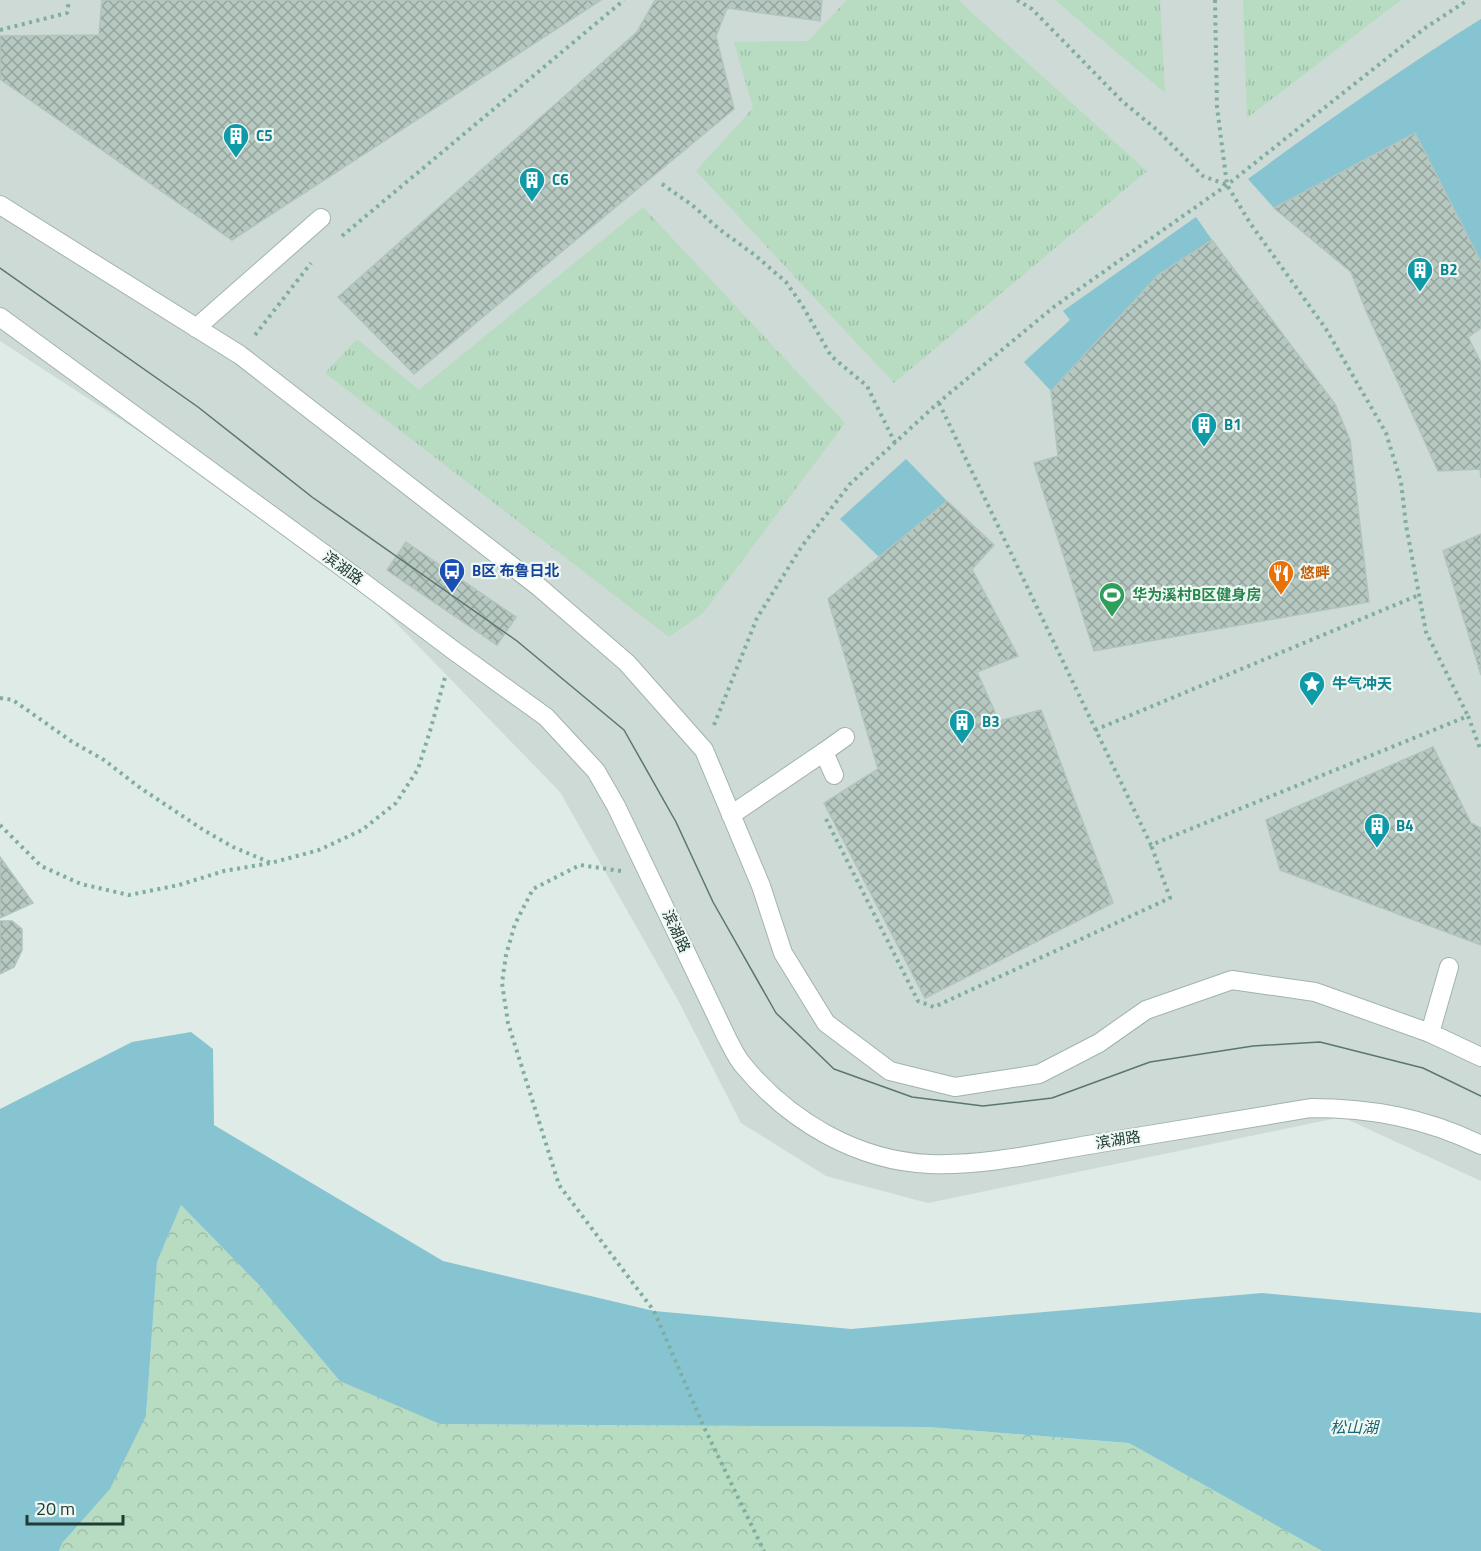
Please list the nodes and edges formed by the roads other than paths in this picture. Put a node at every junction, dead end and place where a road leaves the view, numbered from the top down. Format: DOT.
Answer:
graph roads {
  1 [pos="0,205"];
  2 [pos="321,218"];
  3 [pos="0,316"];
  4 [pos="196,328"];
  5 [pos="845,737"];
  6 [pos="824,752"];
  7 [pos="834,775"];
  8 [pos="731,815"];
  9 [pos="1449,967"];
  10 [pos="1430,1033"];
  11 [pos="1481,1057"];
  12 [pos="1481,1145"];
  1 -- 4 [label="street"];
  2 -- 4 [label="street"];
  3 -- 12 [label="street, 滨湖路"];
  4 -- 8 [label="street"];
  5 -- 6 [label="street"];
  6 -- 7 [label="street"];
  6 -- 8 [label="street"];
  8 -- 10 [label="street"];
  9 -- 10 [label="street"];
  10 -- 11 [label="street"];
}
